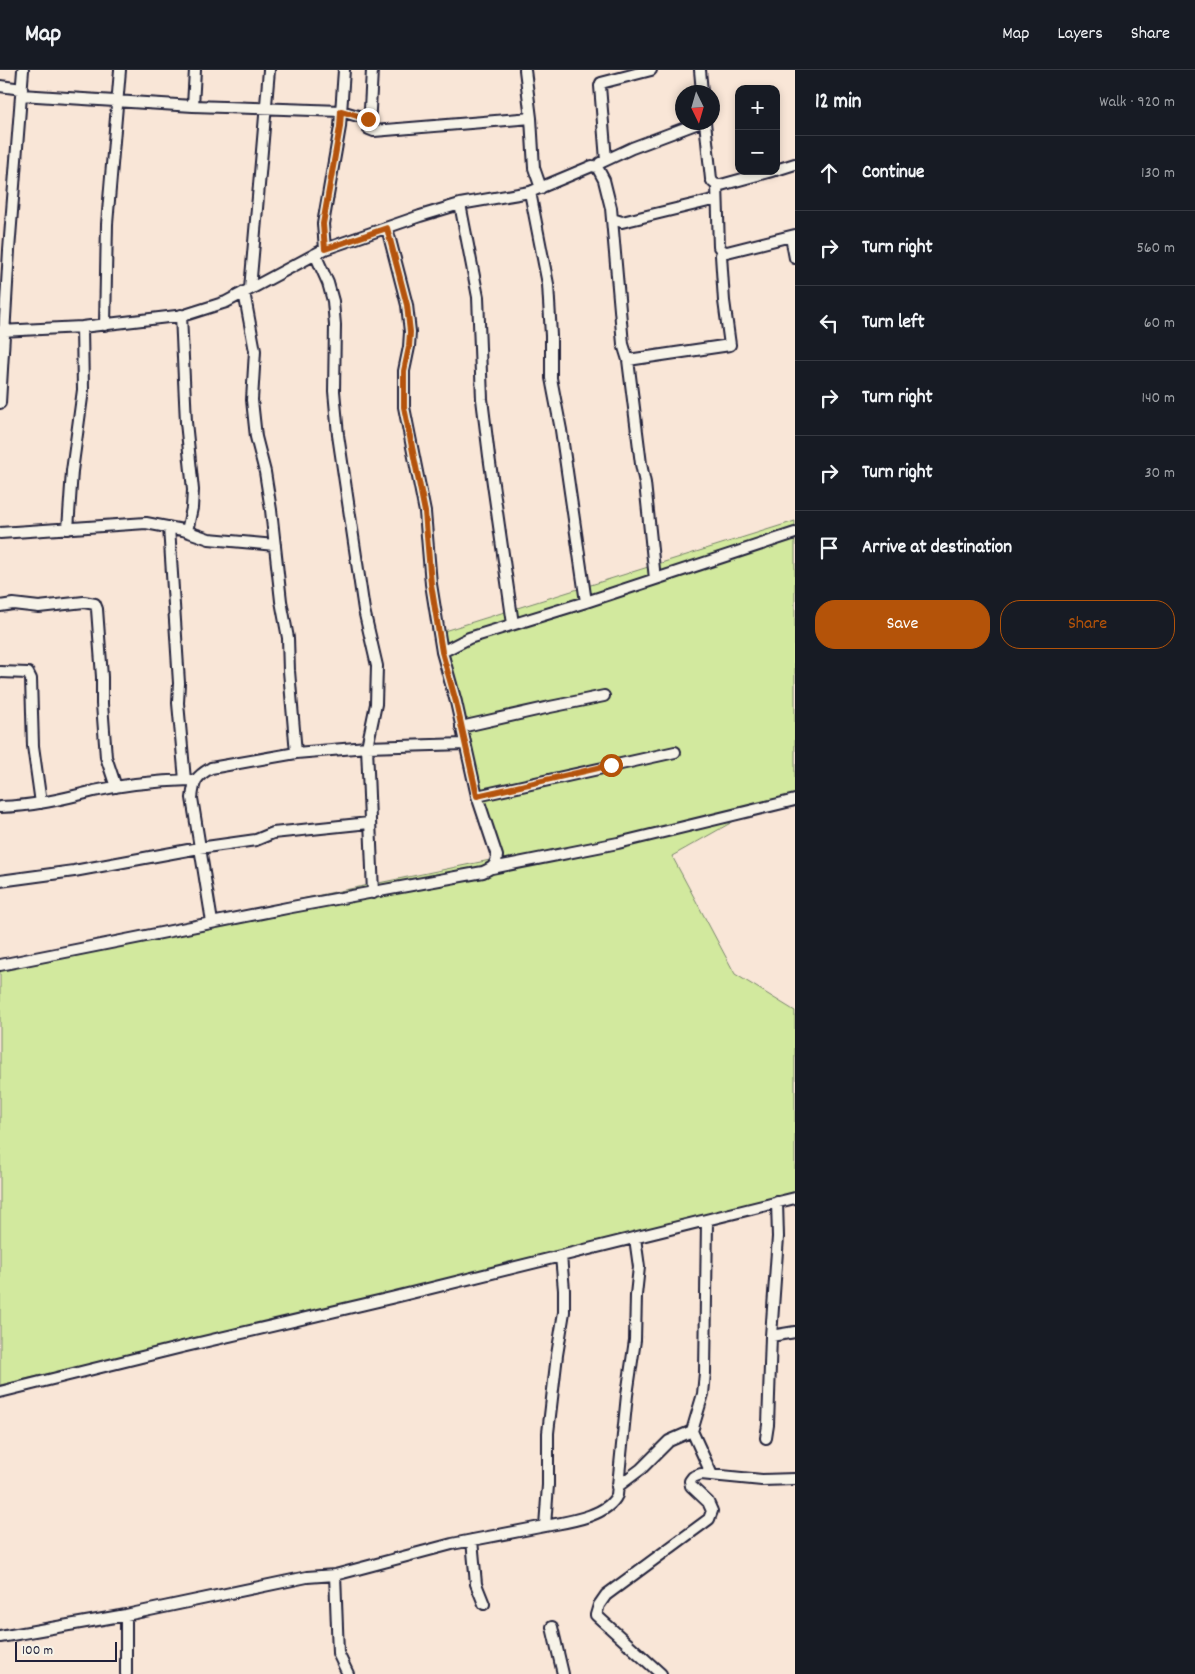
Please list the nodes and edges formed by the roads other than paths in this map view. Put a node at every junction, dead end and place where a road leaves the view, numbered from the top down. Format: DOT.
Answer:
graph roads {
  1 [pos="24,70"];
  2 [pos="120,70"];
  3 [pos="195,70"];
  4 [pos="269,70"];
  5 [pos="344,70"];
  6 [pos="372,70"];
  7 [pos="525,70"];
  8 [pos="651,70"];
  9 [pos="700,70"];
  10 [pos="701,85"];
  11 [pos="0,86"];
  12 [pos="22,92"];
  13 [pos="118,101"];
  14 [pos="193,106"];
  15 [pos="267,108"];
  16 [pos="341,111"];
  17 [pos="531,118"];
  18 [pos="368,119"];
  19 [pos="680,130"];
  20 [pos="706,130"];
  21 [pos="606,160"];
  22 [pos="795,164"];
  23 [pos="592,166"];
  24 [pos="780,169"];
  25 [pos="757,175"];
  26 [pos="717,185"];
  27 [pos="541,188"];
  28 [pos="530,192"];
  29 [pos="717,199"];
  30 [pos="460,204"];
  31 [pos="612,218"];
  32 [pos="387,228"];
  33 [pos="793,236"];
  34 [pos="325,249"];
  35 [pos="5,250"];
  36 [pos="723,251"];
  37 [pos="315,254"];
  38 [pos="795,258"];
  39 [pos="247,290"];
  40 [pos="181,315"];
  41 [pos="105,325"];
  42 [pos="82,327"];
  43 [pos="2,331"];
  44 [pos="628,360"];
  45 [pos="0,404"];
  46 [pos="170,527"];
  47 [pos="68,529"];
  48 [pos="187,531"];
  49 [pos="0,533"];
  50 [pos="795,533"];
  51 [pos="275,545"];
  52 [pos="655,579"];
  53 [pos="586,602"];
  54 [pos="0,606"];
  55 [pos="513,624"];
  56 [pos="442,652"];
  57 [pos="0,672"];
  58 [pos="604,696"];
  59 [pos="461,727"];
  60 [pos="465,744"];
  61 [pos="367,747"];
  62 [pos="675,752"];
  63 [pos="296,753"];
  64 [pos="196,779"];
  65 [pos="185,780"];
  66 [pos="116,787"];
  67 [pos="477,796"];
  68 [pos="795,800"];
  69 [pos="41,803"];
  70 [pos="0,807"];
  71 [pos="369,824"];
  72 [pos="199,848"];
  73 [pos="492,868"];
  74 [pos="0,880"];
  75 [pos="373,893"];
  76 [pos="212,922"];
  77 [pos="0,965"];
  78 [pos="795,1198"];
  79 [pos="777,1202"];
  80 [pos="707,1220"];
  81 [pos="636,1238"];
  82 [pos="561,1256"];
  83 [pos="795,1332"];
  84 [pos="771,1336"];
  85 [pos="0,1392"];
  86 [pos="692,1431"];
  87 [pos="766,1438"];
  88 [pos="712,1476"];
  89 [pos="795,1479"];
  90 [pos="618,1490"];
  91 [pos="546,1526"];
  92 [pos="472,1540"];
  93 [pos="335,1575"];
  94 [pos="484,1604"];
  95 [pos="126,1614"];
  96 [pos="552,1627"];
  97 [pos="0,1637"];
  98 [pos="126,1674"];
  99 [pos="348,1674"];
  100 [pos="563,1674"];
  101 [pos="661,1674"];
  1 -- 12 [label="street"];
  2 -- 13 [label="street"];
  3 -- 14 [label="street"];
  4 -- 15 [label="street"];
  5 -- 16 [label="street"];
  6 -- 18 [label="street"];
  7 -- 17 [label="street"];
  8 -- 21 [label="street"];
  9 -- 10 [label="street"];
  11 -- 12 [label="street"];
  12 -- 13 [label="street"];
  12 -- 35 [label="street"];
  13 -- 14 [label="street"];
  13 -- 41 [label="street"];
  14 -- 15 [label="street"];
  15 -- 16 [label="street"];
  15 -- 39 [label="street"];
  16 -- 18 [label="street"];
  16 -- 34 [label="street"];
  17 -- 18 [label="street"];
  17 -- 27 [label="street"];
  19 -- 21 [label="street"];
  20 -- 26 [label="street"];
  21 -- 23 [label="street"];
  22 -- 24 [label="street"];
  23 -- 27 [label="street"];
  23 -- 31 [label="street"];
  25 -- 26 [label="street"];
  26 -- 29 [label="street"];
  27 -- 28 [label="street"];
  28 -- 30 [label="street"];
  28 -- 53 [label="street"];
  29 -- 31 [label="street"];
  29 -- 36 [label="street"];
  30 -- 32 [label="street"];
  30 -- 55 [label="street"];
  31 -- 44 [label="street"];
  32 -- 34 [label="street"];
  32 -- 56 [label="street"];
  33 -- 36 [label="street"];
  33 -- 38 [label="street"];
  34 -- 37 [label="street"];
  35 -- 43 [label="street"];
  36 -- 44 [label="street"];
  37 -- 39 [label="street"];
  37 -- 61 [label="street"];
  39 -- 40 [label="street"];
  39 -- 51 [label="street"];
  40 -- 41 [label="street"];
  40 -- 48 [label="street"];
  41 -- 42 [label="street"];
  42 -- 43 [label="street"];
  42 -- 47 [label="street"];
  43 -- 45 [label="street"];
  44 -- 52 [label="street"];
  46 -- 47 [label="street"];
  46 -- 48 [label="street"];
  46 -- 65 [label="street"];
  47 -- 49 [label="street"];
  48 -- 51 [label="street"];
  50 -- 52 [label="street"];
  51 -- 63 [label="street"];
  52 -- 53 [label="street"];
  53 -- 55 [label="street"];
  54 -- 66 [label="street"];
  55 -- 56 [label="street"];
  56 -- 59 [label="street"];
  57 -- 69 [label="street"];
  58 -- 59 [label="street"];
  59 -- 60 [label="street"];
  60 -- 61 [label="street"];
  60 -- 67 [label="street"];
  61 -- 63 [label="street"];
  61 -- 71 [label="street"];
  62 -- 67 [label="street"];
  63 -- 64 [label="street"];
  64 -- 65 [label="street"];
  64 -- 72 [label="street"];
  65 -- 66 [label="street"];
  66 -- 69 [label="street"];
  67 -- 73 [label="street"];
  68 -- 73 [label="street"];
  69 -- 70 [label="street"];
  71 -- 72 [label="street"];
  71 -- 75 [label="street"];
  72 -- 74 [label="street"];
  72 -- 76 [label="street"];
  73 -- 75 [label="street"];
  75 -- 76 [label="street"];
  76 -- 77 [label="street"];
  78 -- 79 [label="street"];
  79 -- 80 [label="street"];
  79 -- 84 [label="street"];
  80 -- 81 [label="street"];
  80 -- 86 [label="street"];
  81 -- 82 [label="street"];
  81 -- 90 [label="street"];
  82 -- 85 [label="street"];
  82 -- 91 [label="street"];
  83 -- 84 [label="street"];
  84 -- 87 [label="street"];
  86 -- 88 [label="street"];
  86 -- 90 [label="street"];
  88 -- 89 [label="street"];
  88 -- 101 [label="street"];
  90 -- 91 [label="street"];
  91 -- 92 [label="street"];
  92 -- 93 [label="street"];
  92 -- 94 [label="street"];
  93 -- 95 [label="street"];
  93 -- 99 [label="street"];
  95 -- 97 [label="street"];
  95 -- 98 [label="street"];
  96 -- 100 [label="street"];
}
